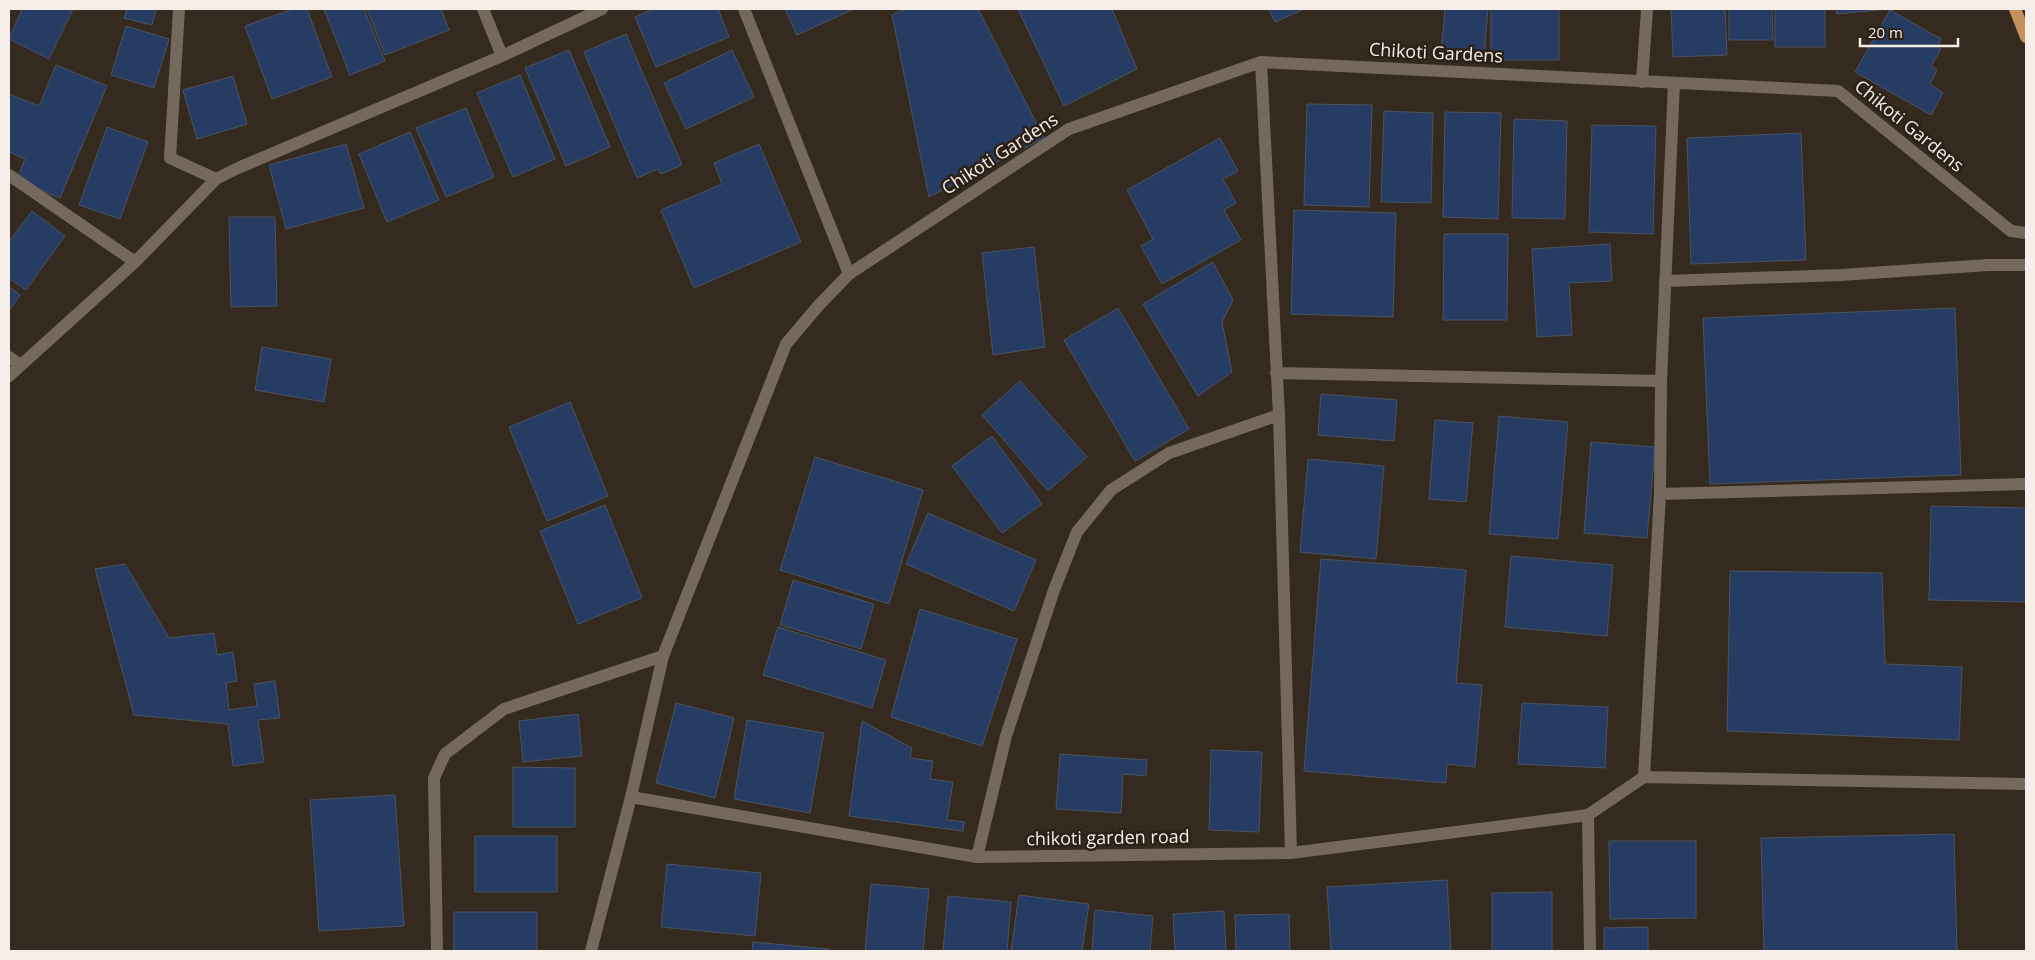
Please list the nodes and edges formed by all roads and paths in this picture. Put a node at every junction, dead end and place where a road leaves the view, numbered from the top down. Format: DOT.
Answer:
graph roads {
  1 [pos="180,9"];
  2 [pos="483,9"];
  3 [pos="602,9"];
  4 [pos="744,9"];
  5 [pos="1646,9"];
  6 [pos="2015,9"];
  7 [pos="2026,37"];
  8 [pos="502,56"];
  9 [pos="1262,62"];
  10 [pos="1642,82"];
  11 [pos="1674,83"];
  12 [pos="9,175"];
  13 [pos="216,179"];
  14 [pos="2026,233"];
  15 [pos="134,262"];
  16 [pos="2026,265"];
  17 [pos="849,274"];
  18 [pos="1665,281"];
  19 [pos="9,356"];
  20 [pos="21,365"];
  21 [pos="1276,373"];
  22 [pos="9,376"];
  23 [pos="1661,381"];
  24 [pos="1279,415"];
  25 [pos="2026,484"];
  26 [pos="1660,494"];
  27 [pos="663,656"];
  28 [pos="1644,777"];
  29 [pos="2026,784"];
  30 [pos="631,797"];
  31 [pos="1588,815"];
  32 [pos="1291,853"];
  33 [pos="977,857"];
  34 [pos="437,951"];
  35 [pos="591,951"];
  36 [pos="1590,951"];
  1 -- 13 [label="street"];
  2 -- 8 [label="street"];
  3 -- 8 [label="street"];
  4 -- 17 [label="street"];
  5 -- 10 [label="street"];
  6 -- 7 [label="main road"];
  8 -- 13 [label="street"];
  9 -- 10 [label="street, Chikoti Gardens"];
  9 -- 17 [label="street, Chikoti Gardens"];
  9 -- 21 [label="street"];
  10 -- 11 [label="street, Chikoti Gardens"];
  11 -- 14 [label="street, Chikoti Gardens"];
  11 -- 18 [label="street"];
  12 -- 15 [label="street"];
  13 -- 15 [label="street"];
  15 -- 20 [label="street"];
  16 -- 18 [label="street"];
  17 -- 27 [label="street, Chikoti Gardens"];
  18 -- 23 [label="street"];
  19 -- 20 [label="street"];
  20 -- 22 [label="street"];
  21 -- 23 [label="street"];
  21 -- 24 [label="street"];
  23 -- 26 [label="street"];
  24 -- 32 [label="street"];
  24 -- 33 [label="street"];
  25 -- 26 [label="street"];
  26 -- 28 [label="street"];
  27 -- 30 [label="street, Chikoti Gardens"];
  27 -- 34 [label="street"];
  28 -- 29 [label="street"];
  28 -- 31 [label="street"];
  30 -- 33 [label="street, chikoti garden road"];
  30 -- 35 [label="street, Chikoti Gardens"];
  31 -- 32 [label="street, chikoti garden road"];
  31 -- 36 [label="street"];
  32 -- 33 [label="street, chikoti garden road"];
}
